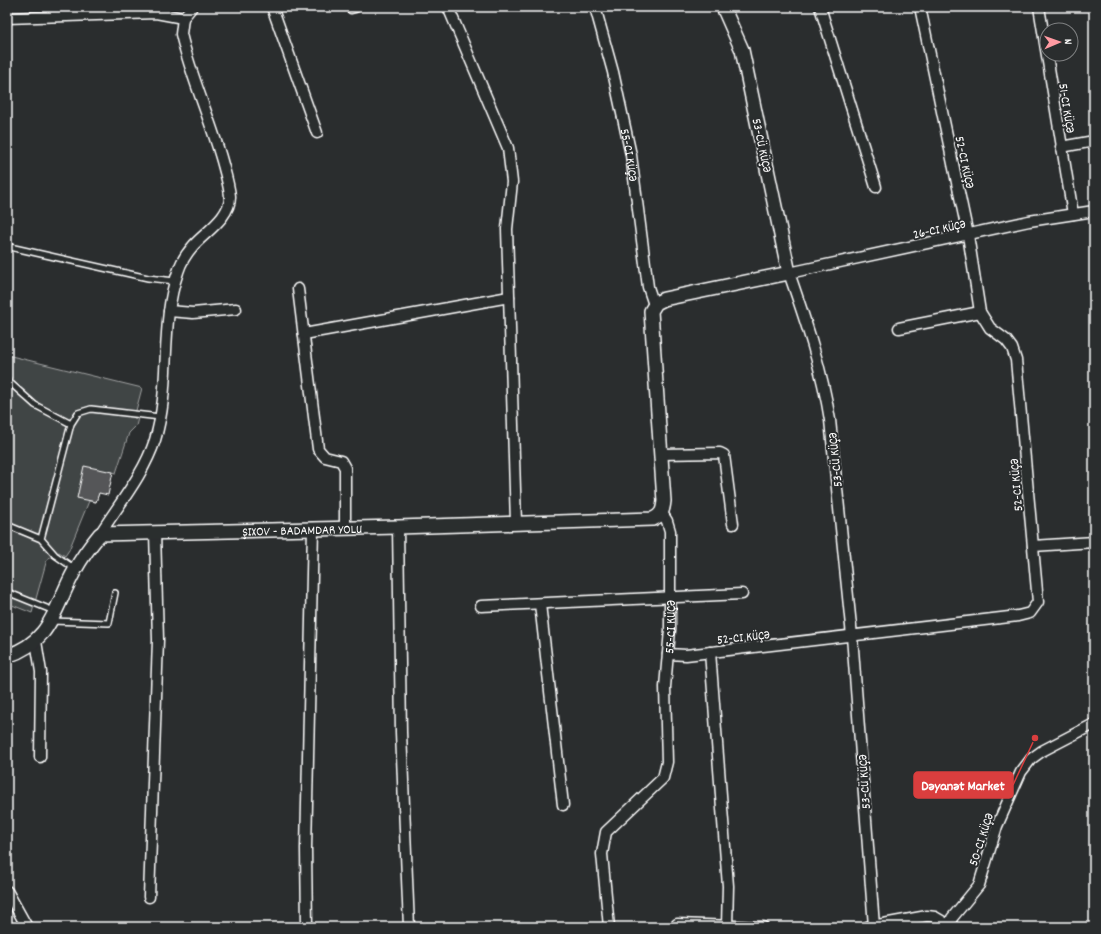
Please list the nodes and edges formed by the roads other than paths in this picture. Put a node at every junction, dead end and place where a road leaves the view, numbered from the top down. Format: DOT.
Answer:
graph roads {
  1 [pos="192,7"];
  2 [pos="272,7"];
  3 [pos="448,7"];
  4 [pos="595,7"];
  5 [pos="722,7"];
  6 [pos="820,7"];
  7 [pos="920,7"];
  8 [pos="1038,7"];
  9 [pos="7,18"];
  10 [pos="183,18"];
  11 [pos="317,133"];
  12 [pos="1094,141"];
  13 [pos="1061,147"];
  14 [pos="876,187"];
  15 [pos="1094,211"];
  16 [pos="1072,214"];
  17 [pos="968,235"];
  18 [pos="7,244"];
  19 [pos="789,273"];
  20 [pos="175,281"];
  21 [pos="298,289"];
  22 [pos="509,297"];
  23 [pos="654,305"];
  24 [pos="236,309"];
  25 [pos="169,311"];
  26 [pos="980,312"];
  27 [pos="899,328"];
  28 [pos="304,334"];
  29 [pos="7,380"];
  30 [pos="160,416"];
  31 [pos="72,424"];
  32 [pos="661,454"];
  33 [pos="662,513"];
  34 [pos="516,523"];
  35 [pos="733,524"];
  36 [pos="7,525"];
  37 [pos="345,527"];
  38 [pos="398,527"];
  39 [pos="312,528"];
  40 [pos="156,532"];
  41 [pos="100,534"];
  42 [pos="41,540"];
  43 [pos="1094,542"];
  44 [pos="1033,546"];
  45 [pos="75,569"];
  46 [pos="7,592"];
  47 [pos="115,593"];
  48 [pos="742,594"];
  49 [pos="671,598"];
  50 [pos="540,604"];
  51 [pos="481,606"];
  52 [pos="53,616"];
  53 [pos="852,636"];
  54 [pos="36,641"];
  55 [pos="710,652"];
  56 [pos="668,654"];
  57 [pos="7,656"];
  58 [pos="1094,724"];
  59 [pos="40,757"];
  60 [pos="563,805"];
  61 [pos="7,891"];
  62 [pos="148,896"];
  63 [pos="677,924"];
  64 [pos="727,926"];
  65 [pos="951,926"];
  66 [pos="27,927"];
  67 [pos="307,927"];
  68 [pos="409,927"];
  69 [pos="609,927"];
  70 [pos="763,927"];
  71 [pos="871,927"];
  1 -- 10 [label="street"];
  2 -- 11 [label="street"];
  3 -- 22 [label="street"];
  4 -- 23 [label="street, 55-CI KÜÇƏ"];
  5 -- 19 [label="street, 53-CÜ KÜÇƏ"];
  6 -- 14 [label="street"];
  7 -- 17 [label="street, 52-CI KÜÇƏ"];
  8 -- 13 [label="street, 51-CI KÜÇƏ"];
  9 -- 10 [label="street"];
  10 -- 20 [label="street"];
  12 -- 13 [label="street"];
  13 -- 16 [label="street, 51-CI KÜÇƏ"];
  15 -- 16 [label="street"];
  16 -- 17 [label="street"];
  17 -- 19 [label="street"];
  17 -- 26 [label="street, 52-CI KÜÇƏ"];
  18 -- 20 [label="lane"];
  19 -- 23 [label="street"];
  19 -- 53 [label="street, 53-CÜ KÜÇƏ"];
  20 -- 25 [label="street"];
  21 -- 28 [label="street"];
  22 -- 28 [label="street"];
  22 -- 34 [label="street"];
  23 -- 32 [label="street, 55-CI KÜÇƏ"];
  24 -- 25 [label="street"];
  25 -- 30 [label="street"];
  26 -- 27 [label="street"];
  26 -- 44 [label="street, 52-CI KÜÇƏ"];
  28 -- 37 [label="street"];
  29 -- 31 [label="lane"];
  30 -- 31 [label="lane"];
  30 -- 41 [label="street"];
  31 -- 42 [label="lane"];
  32 -- 33 [label="street, 55-CI KÜÇƏ"];
  32 -- 35 [label="street"];
  33 -- 34 [label="street"];
  33 -- 49 [label="street, 55-CI KÜÇƏ"];
  34 -- 38 [label="street"];
  36 -- 42 [label="lane"];
  37 -- 38 [label="street"];
  37 -- 39 [label="street"];
  38 -- 68 [label="street"];
  39 -- 40 [label="street"];
  39 -- 67 [label="street"];
  40 -- 41 [label="street"];
  40 -- 62 [label="street"];
  41 -- 45 [label="street"];
  42 -- 45 [label="lane"];
  43 -- 44 [label="street"];
  44 -- 53 [label="street, 52-CI KÜÇƏ"];
  45 -- 52 [label="street"];
  46 -- 52 [label="lane"];
  47 -- 52 [label="lane"];
  48 -- 49 [label="street"];
  49 -- 50 [label="street"];
  49 -- 56 [label="street, 55-CI KÜÇƏ"];
  50 -- 51 [label="street"];
  50 -- 60 [label="street"];
  52 -- 54 [label="street"];
  53 -- 55 [label="street, 52-CI KÜÇƏ"];
  53 -- 71 [label="street, 53-CÜ KÜÇƏ"];
  54 -- 57 [label="street"];
  54 -- 59 [label="street"];
  55 -- 56 [label="street, 52-CI KÜÇƏ"];
  55 -- 64 [label="street"];
  56 -- 69 [label="street, 55-CI KÜÇƏ"];
  58 -- 65 [label="street, 50-CI KÜÇƏ"];
  61 -- 66 [label="street"];
  63 -- 64 [label="street"];
  64 -- 70 [label="street"];
  65 -- 71 [label="street"];
}
